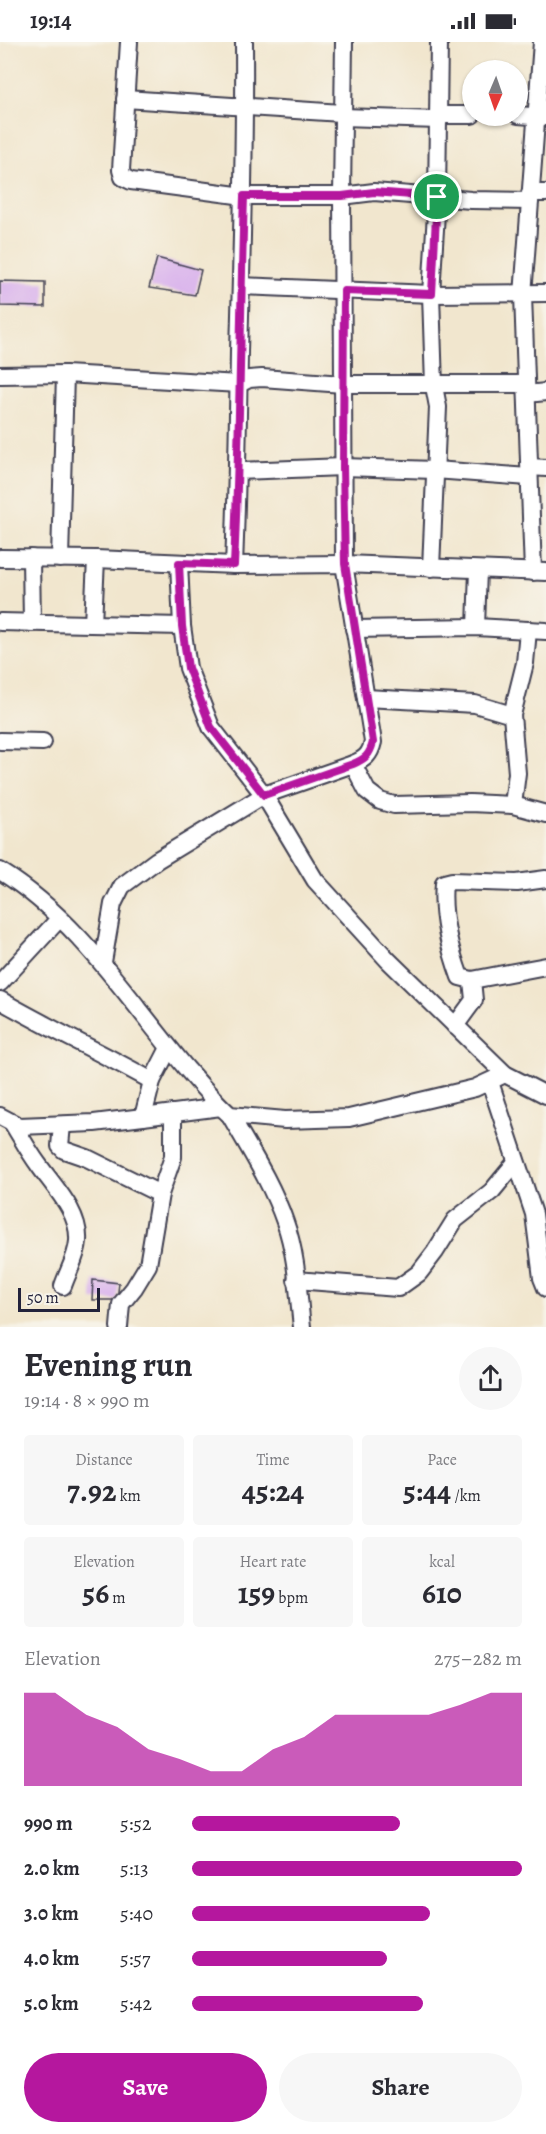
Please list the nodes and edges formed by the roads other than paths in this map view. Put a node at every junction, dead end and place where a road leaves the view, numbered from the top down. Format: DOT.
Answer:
graph roads {
  1 [pos="129,42"];
  2 [pos="244,42"];
  3 [pos="344,42"];
  4 [pos="439,42"];
  5 [pos="542,42"];
  6 [pos="125,99"];
  7 [pos="244,108"];
  8 [pos="342,115"];
  9 [pos="462,116"];
  10 [pos="541,116"];
  11 [pos="439,118"];
  12 [pos="244,196"];
  13 [pos="342,196"];
  14 [pos="535,196"];
  15 [pos="437,197"];
  16 [pos="241,286"];
  17 [pos="344,291"];
  18 [pos="546,293"];
  19 [pos="432,294"];
  20 [pos="524,295"];
  21 [pos="65,374"];
  22 [pos="0,375"];
  23 [pos="238,384"];
  24 [pos="343,384"];
  25 [pos="434,386"];
  26 [pos="527,389"];
  27 [pos="546,392"];
  28 [pos="343,467"];
  29 [pos="435,470"];
  30 [pos="238,471"];
  31 [pos="535,471"];
  32 [pos="0,558"];
  33 [pos="32,558"];
  34 [pos="60,559"];
  35 [pos="96,559"];
  36 [pos="179,563"];
  37 [pos="345,564"];
  38 [pos="234,565"];
  39 [pos="431,568"];
  40 [pos="478,570"];
  41 [pos="539,572"];
  42 [pos="0,622"];
  43 [pos="32,623"];
  44 [pos="93,624"];
  45 [pos="182,626"];
  46 [pos="476,627"];
  47 [pos="354,629"];
  48 [pos="528,630"];
  49 [pos="546,631"];
  50 [pos="366,698"];
  51 [pos="512,715"];
  52 [pos="0,741"];
  53 [pos="43,742"];
  54 [pos="353,764"];
  55 [pos="264,795"];
  56 [pos="513,805"];
  57 [pos="546,813"];
  58 [pos="0,871"];
  59 [pos="546,879"];
  60 [pos="59,919"];
  61 [pos="103,962"];
  62 [pos="546,966"];
  63 [pos="472,980"];
  64 [pos="0,983"];
  65 [pos="0,1000"];
  66 [pos="455,1026"];
  67 [pos="169,1048"];
  68 [pos="498,1078"];
  69 [pos="152,1081"];
  70 [pos="546,1095"];
  71 [pos="225,1111"];
  72 [pos="173,1113"];
  73 [pos="143,1117"];
  74 [pos="7,1120"];
  75 [pos="62,1125"];
  76 [pos="516,1162"];
  77 [pos="160,1194"];
  78 [pos="296,1280"];
  79 [pos="63,1286"];
  80 [pos="546,1288"];
  81 [pos="119,1327"];
  82 [pos="302,1327"];
  1 -- 6 [label="street"];
  2 -- 7 [label="street"];
  3 -- 8 [label="street"];
  4 -- 11 [label="street"];
  5 -- 10 [label="street"];
  6 -- 7 [label="street"];
  6 -- 12 [label="street"];
  7 -- 8 [label="street"];
  7 -- 12 [label="street"];
  8 -- 11 [label="street"];
  8 -- 13 [label="street"];
  9 -- 11 [label="street"];
  10 -- 14 [label="street"];
  11 -- 15 [label="street"];
  12 -- 13 [label="street"];
  12 -- 16 [label="street"];
  13 -- 15 [label="street"];
  13 -- 17 [label="street"];
  14 -- 15 [label="street"];
  14 -- 20 [label="street"];
  15 -- 19 [label="street"];
  16 -- 17 [label="street"];
  16 -- 23 [label="street"];
  17 -- 19 [label="street"];
  17 -- 24 [label="street"];
  18 -- 20 [label="street"];
  19 -- 20 [label="street"];
  19 -- 25 [label="street"];
  20 -- 26 [label="street"];
  21 -- 22 [label="street"];
  21 -- 23 [label="street"];
  21 -- 34 [label="street"];
  23 -- 24 [label="street"];
  23 -- 30 [label="street"];
  24 -- 25 [label="street"];
  24 -- 28 [label="street"];
  25 -- 26 [label="street"];
  25 -- 29 [label="street"];
  26 -- 27 [label="street"];
  26 -- 31 [label="street"];
  28 -- 29 [label="street"];
  28 -- 30 [label="street"];
  28 -- 37 [label="street"];
  29 -- 31 [label="street"];
  29 -- 39 [label="street"];
  30 -- 38 [label="street"];
  31 -- 41 [label="street"];
  32 -- 33 [label="street"];
  33 -- 34 [label="street"];
  33 -- 43 [label="street"];
  34 -- 35 [label="street"];
  35 -- 36 [label="street"];
  35 -- 44 [label="street"];
  36 -- 38 [label="street"];
  36 -- 45 [label="street"];
  37 -- 38 [label="street"];
  37 -- 39 [label="street"];
  37 -- 47 [label="street"];
  39 -- 40 [label="street"];
  40 -- 41 [label="street"];
  40 -- 46 [label="street"];
  42 -- 43 [label="street"];
  43 -- 44 [label="street"];
  44 -- 45 [label="street"];
  45 -- 55 [label="street"];
  46 -- 47 [label="street"];
  46 -- 48 [label="street"];
  47 -- 50 [label="street"];
  48 -- 49 [label="street"];
  48 -- 51 [label="street"];
  50 -- 51 [label="street"];
  50 -- 54 [label="street"];
  51 -- 56 [label="street"];
  52 -- 53 [label="street"];
  54 -- 55 [label="street"];
  54 -- 56 [label="street"];
  55 -- 61 [label="street"];
  55 -- 66 [label="street"];
  56 -- 57 [label="street"];
  58 -- 60 [label="street"];
  59 -- 63 [label="street"];
  60 -- 61 [label="street"];
  60 -- 64 [label="street"];
  61 -- 67 [label="street"];
  62 -- 63 [label="street"];
  63 -- 66 [label="street"];
  65 -- 69 [label="street"];
  66 -- 68 [label="street"];
  67 -- 69 [label="street"];
  67 -- 71 [label="street"];
  68 -- 70 [label="street"];
  68 -- 71 [label="street"];
  68 -- 76 [label="street"];
  69 -- 73 [label="street"];
  71 -- 72 [label="street"];
  71 -- 78 [label="street"];
  72 -- 73 [label="street"];
  72 -- 77 [label="street"];
  73 -- 75 [label="street"];
  74 -- 75 [label="street"];
  74 -- 79 [label="street"];
  75 -- 77 [label="street"];
  76 -- 78 [label="street"];
  76 -- 80 [label="street"];
  77 -- 81 [label="street"];
  78 -- 82 [label="street"];
}
